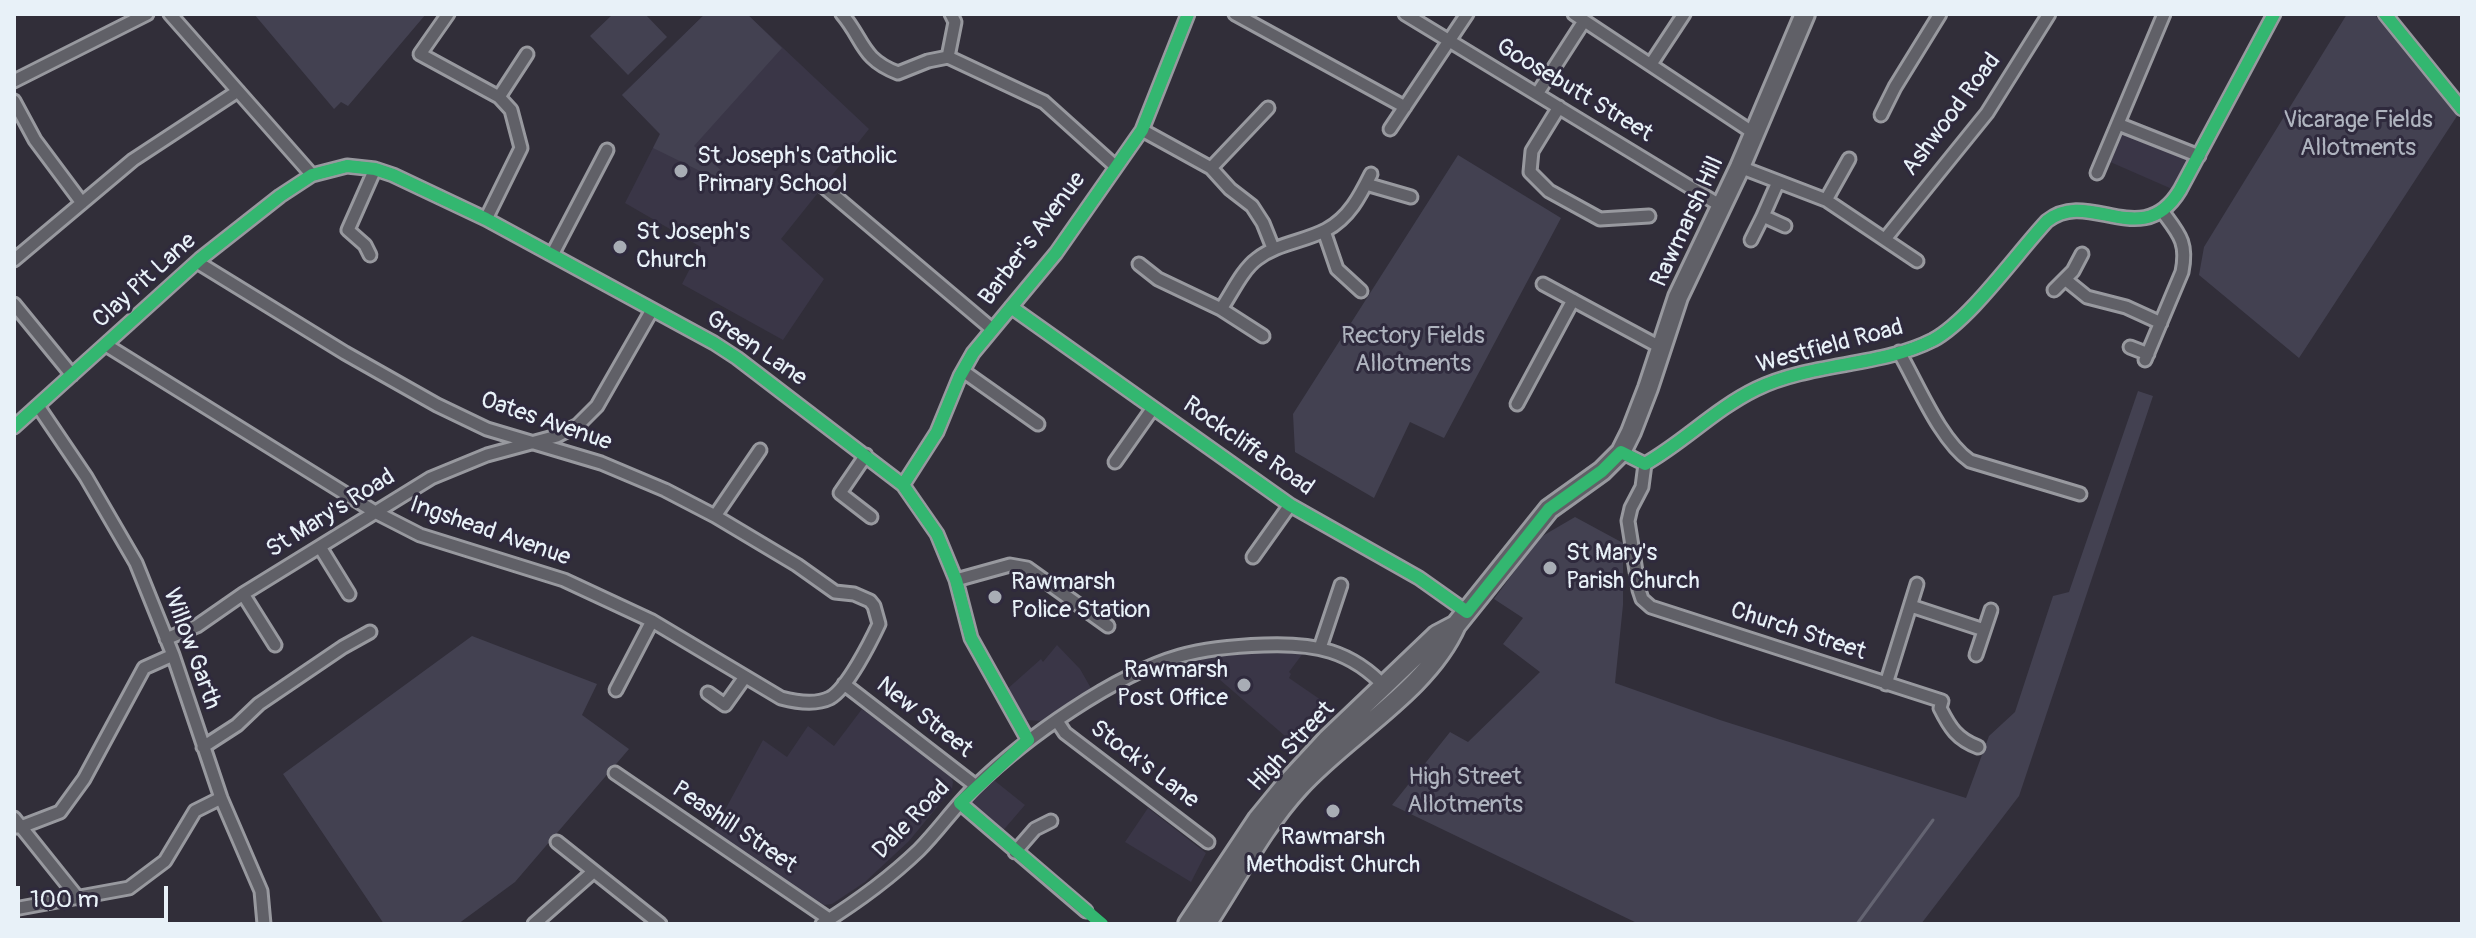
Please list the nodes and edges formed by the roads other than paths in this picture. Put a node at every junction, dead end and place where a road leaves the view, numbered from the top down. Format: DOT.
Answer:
graph roads {
  1 [pos="147,14"];
  2 [pos="170,14"];
  3 [pos="448,14"];
  4 [pos="842,14"];
  5 [pos="951,14"];
  6 [pos="1188,14"];
  7 [pos="1235,14"];
  8 [pos="1405,14"];
  9 [pos="1467,14"];
  10 [pos="1684,14"];
  11 [pos="1805,14"];
  12 [pos="1940,14"];
  13 [pos="2049,14"];
  14 [pos="2164,14"];
  15 [pos="2274,14"];
  16 [pos="2385,14"];
  17 [pos="1579,18"];
  18 [pos="1449,41"];
  19 [pos="527,54"];
  20 [pos="948,57"];
  21 [pos="1651,64"];
  22 [pos="14,81"];
  23 [pos="238,91"];
  24 [pos="1537,94"];
  25 [pos="499,97"];
  26 [pos="14,101"];
  27 [pos="1405,107"];
  28 [pos="1559,107"];
  29 [pos="1268,108"];
  30 [pos="2462,109"];
  31 [pos="1881,115"];
  32 [pos="2118,124"];
  33 [pos="1390,129"];
  34 [pos="1142,130"];
  35 [pos="1755,134"];
  36 [pos="607,150"];
  37 [pos="2199,156"];
  38 [pos="1834,161"];
  39 [pos="1115,166"];
  40 [pos="1740,167"];
  41 [pos="1211,168"];
  42 [pos="375,169"];
  43 [pos="2097,173"];
  44 [pos="312,175"];
  45 [pos="1778,182"];
  46 [pos="823,186"];
  47 [pos="1411,197"];
  48 [pos="1826,200"];
  49 [pos="82,203"];
  50 [pos="1721,206"];
  51 [pos="2162,211"];
  52 [pos="1649,216"];
  53 [pos="1763,216"];
  54 [pos="486,219"];
  55 [pos="1785,226"];
  56 [pos="1324,231"];
  57 [pos="1885,239"];
  58 [pos="1751,240"];
  59 [pos="1273,248"];
  60 [pos="2082,254"];
  61 [pos="370,255"];
  62 [pos="552,255"];
  63 [pos="14,260"];
  64 [pos="1917,261"];
  65 [pos="197,262"];
  66 [pos="1139,264"];
  67 [pos="2066,280"];
  68 [pos="1543,284"];
  69 [pos="2054,290"];
  70 [pos="1361,291"];
  71 [pos="1573,300"];
  72 [pos="14,304"];
  73 [pos="1011,307"];
  74 [pos="1221,309"];
  75 [pos="652,310"];
  76 [pos="2161,323"];
  77 [pos="992,329"];
  78 [pos="1263,336"];
  79 [pos="106,345"];
  80 [pos="1660,347"];
  81 [pos="2130,347"];
  82 [pos="1899,352"];
  83 [pos="963,371"];
  84 [pos="72,375"];
  85 [pos="1517,404"];
  86 [pos="38,406"];
  87 [pos="1153,408"];
  88 [pos="1038,424"];
  89 [pos="14,427"];
  90 [pos="536,443"];
  91 [pos="760,450"];
  92 [pos="1621,452"];
  93 [pos="866,455"];
  94 [pos="1115,462"];
  95 [pos="1645,464"];
  96 [pos="903,485"];
  97 [pos="2080,494"];
  98 [pos="1290,505"];
  99 [pos="375,512"];
  100 [pos="715,516"];
  101 [pos="871,517"];
  102 [pos="320,547"];
  103 [pos="1253,557"];
  104 [pos="956,580"];
  105 [pos="1917,584"];
  106 [pos="1341,585"];
  107 [pos="243,594"];
  108 [pos="349,594"];
  109 [pos="1911,606"];
  110 [pos="1991,610"];
  111 [pos="1462,618"];
  112 [pos="652,621"];
  113 [pos="1108,626"];
  114 [pos="1984,630"];
  115 [pos="370,632"];
  116 [pos="166,639"];
  117 [pos="275,645"];
  118 [pos="1320,648"];
  119 [pos="173,655"];
  120 [pos="1976,655"];
  121 [pos="745,677"];
  122 [pos="844,684"];
  123 [pos="1886,684"];
  124 [pos="616,690"];
  125 [pos="708,693"];
  126 [pos="1391,693"];
  127 [pos="1057,721"];
  128 [pos="1028,740"];
  129 [pos="203,747"];
  130 [pos="1978,747"];
  131 [pos="615,773"];
  132 [pos="976,786"];
  133 [pos="221,798"];
  134 [pos="960,803"];
  135 [pos="1051,821"];
  136 [pos="16,824"];
  137 [pos="557,842"];
  138 [pos="1208,842"];
  139 [pos="1015,852"];
  140 [pos="593,872"];
  141 [pos="78,898"];
  142 [pos="14,909"];
  143 [pos="1086,911"];
  144 [pos="826,922"];
  145 [pos="264,924"];
  146 [pos="534,924"];
  147 [pos="660,924"];
  148 [pos="1188,924"];
  149 [pos="1206,924"];
  1 -- 22 [label="street"];
  2 -- 23 [label="street"];
  3 -- 25 [label="street"];
  4 -- 20 [label="street"];
  5 -- 20 [label="street"];
  6 -- 34 [label="street, Barber's Avenue"];
  7 -- 27 [label="street"];
  8 -- 18 [label="street, Goosebutt Street"];
  9 -- 18 [label="street"];
  10 -- 21 [label="street"];
  11 -- 35 [label="main road, Rawmarsh Hill"];
  12 -- 31 [label="street"];
  13 -- 57 [label="street, Ashwood Road"];
  14 -- 32 [label="street"];
  15 -- 37 [label="street"];
  16 -- 30 [label="street"];
  17 -- 21 [label="street"];
  17 -- 24 [label="street"];
  18 -- 24 [label="street, Goosebutt Street"];
  18 -- 27 [label="street"];
  19 -- 25 [label="street"];
  20 -- 39 [label="street"];
  21 -- 35 [label="street"];
  23 -- 44 [label="street"];
  23 -- 49 [label="street"];
  24 -- 28 [label="street, Goosebutt Street"];
  25 -- 54 [label="street"];
  26 -- 49 [label="street"];
  27 -- 33 [label="street"];
  28 -- 50 [label="street, Goosebutt Street"];
  28 -- 52 [label="street"];
  29 -- 41 [label="street"];
  32 -- 37 [label="street"];
  32 -- 43 [label="street"];
  34 -- 39 [label="street, Barber's Avenue"];
  34 -- 41 [label="street"];
  35 -- 40 [label="main road, Rawmarsh Hill"];
  36 -- 62 [label="street"];
  37 -- 51 [label="street"];
  38 -- 48 [label="street"];
  39 -- 73 [label="street, Barber's Avenue"];
  40 -- 45 [label="street"];
  40 -- 50 [label="main road, Rawmarsh Hill"];
  41 -- 59 [label="street"];
  42 -- 44 [label="street, Green Lane"];
  42 -- 54 [label="street, Green Lane"];
  42 -- 61 [label="street"];
  44 -- 65 [label="street, Clay Pit Lane"];
  45 -- 48 [label="street"];
  45 -- 53 [label="street"];
  46 -- 77 [label="street"];
  47 -- 56 [label="street"];
  48 -- 57 [label="street"];
  49 -- 63 [label="street"];
  50 -- 80 [label="main road, Rawmarsh Hill"];
  51 -- 76 [label="street"];
  51 -- 82 [label="street, Westfield Road"];
  53 -- 55 [label="street"];
  53 -- 58 [label="street"];
  54 -- 62 [label="street, Green Lane"];
  56 -- 59 [label="street"];
  56 -- 70 [label="street"];
  57 -- 64 [label="street"];
  59 -- 74 [label="street"];
  60 -- 67 [label="street"];
  62 -- 75 [label="street, Green Lane"];
  65 -- 79 [label="street, Clay Pit Lane"];
  65 -- 90 [label="street, Oates Avenue"];
  66 -- 74 [label="street"];
  67 -- 69 [label="street"];
  67 -- 76 [label="street"];
  68 -- 71 [label="street"];
  71 -- 80 [label="street"];
  71 -- 85 [label="street"];
  72 -- 84 [label="street"];
  73 -- 77 [label="street, Barber's Avenue"];
  73 -- 87 [label="street, Rockcliffe Road"];
  74 -- 78 [label="street"];
  75 -- 90 [label="street, St Mary's Road"];
  75 -- 93 [label="street, Green Lane"];
  76 -- 81 [label="street"];
  77 -- 83 [label="street, Barber's Avenue"];
  79 -- 84 [label="street, Clay Pit Lane"];
  79 -- 99 [label="street, Ingshead Avenue"];
  80 -- 92 [label="main road, Rawmarsh Hill"];
  82 -- 95 [label="street, Westfield Road"];
  82 -- 97 [label="street"];
  83 -- 88 [label="street"];
  83 -- 96 [label="street, Barber's Avenue"];
  84 -- 86 [label="street, Clay Pit Lane"];
  86 -- 89 [label="street, Clay Pit Lane"];
  86 -- 116 [label="street, Willow Garth"];
  87 -- 94 [label="street"];
  87 -- 98 [label="street, Rockcliffe Road"];
  90 -- 99 [label="street, St Mary's Road"];
  90 -- 100 [label="street, Oates Avenue"];
  91 -- 100 [label="street"];
  92 -- 95 [label="street"];
  92 -- 111 [label="main road, High Street"];
  93 -- 96 [label="street, Green Lane"];
  93 -- 101 [label="street"];
  95 -- 123 [label="street, Church Street"];
  96 -- 104 [label="street, Green Lane"];
  98 -- 103 [label="street"];
  98 -- 111 [label="street, Rockcliffe Road"];
  99 -- 102 [label="street, St Mary's Road"];
  99 -- 112 [label="street, Ingshead Avenue"];
  100 -- 122 [label="street, Oates Avenue"];
  102 -- 107 [label="street, St Mary's Road"];
  102 -- 108 [label="street"];
  104 -- 113 [label="street"];
  104 -- 128 [label="street, Green Lane"];
  105 -- 109 [label="street"];
  106 -- 118 [label="street"];
  107 -- 116 [label="street, St Mary's Road"];
  107 -- 117 [label="street"];
  109 -- 114 [label="street"];
  109 -- 123 [label="street"];
  110 -- 114 [label="street"];
  111 -- 126 [label="main road, High Street"];
  112 -- 121 [label="street, Ingshead Avenue"];
  112 -- 124 [label="street"];
  114 -- 120 [label="street"];
  115 -- 129 [label="street"];
  116 -- 119 [label="street, Willow Garth"];
  118 -- 126 [label="street, Dale Road"];
  118 -- 127 [label="street, Dale Road"];
  119 -- 129 [label="street, Willow Garth"];
  119 -- 136 [label="street"];
  121 -- 122 [label="street, Ingshead Avenue"];
  121 -- 125 [label="street"];
  122 -- 132 [label="street, New Street"];
  123 -- 130 [label="street, Church Street"];
  126 -- 148 [label="main road, High Street"];
  126 -- 149 [label="main road, High Street"];
  127 -- 128 [label="street, Dale Road"];
  127 -- 138 [label="street, Stock's Lane"];
  128 -- 132 [label="street, Dale Road"];
  129 -- 133 [label="street, Willow Garth"];
  131 -- 144 [label="street, Peashill Street"];
  132 -- 134 [label="street, Dale Road"];
  133 -- 141 [label="street"];
  133 -- 145 [label="street, Willow Garth"];
  134 -- 139 [label="street"];
  134 -- 144 [label="street, Dale Road"];
  135 -- 139 [label="street"];
  136 -- 141 [label="street"];
  137 -- 140 [label="street"];
  139 -- 143 [label="street"];
  140 -- 146 [label="street"];
  140 -- 147 [label="street"];
  141 -- 142 [label="street"];
}
